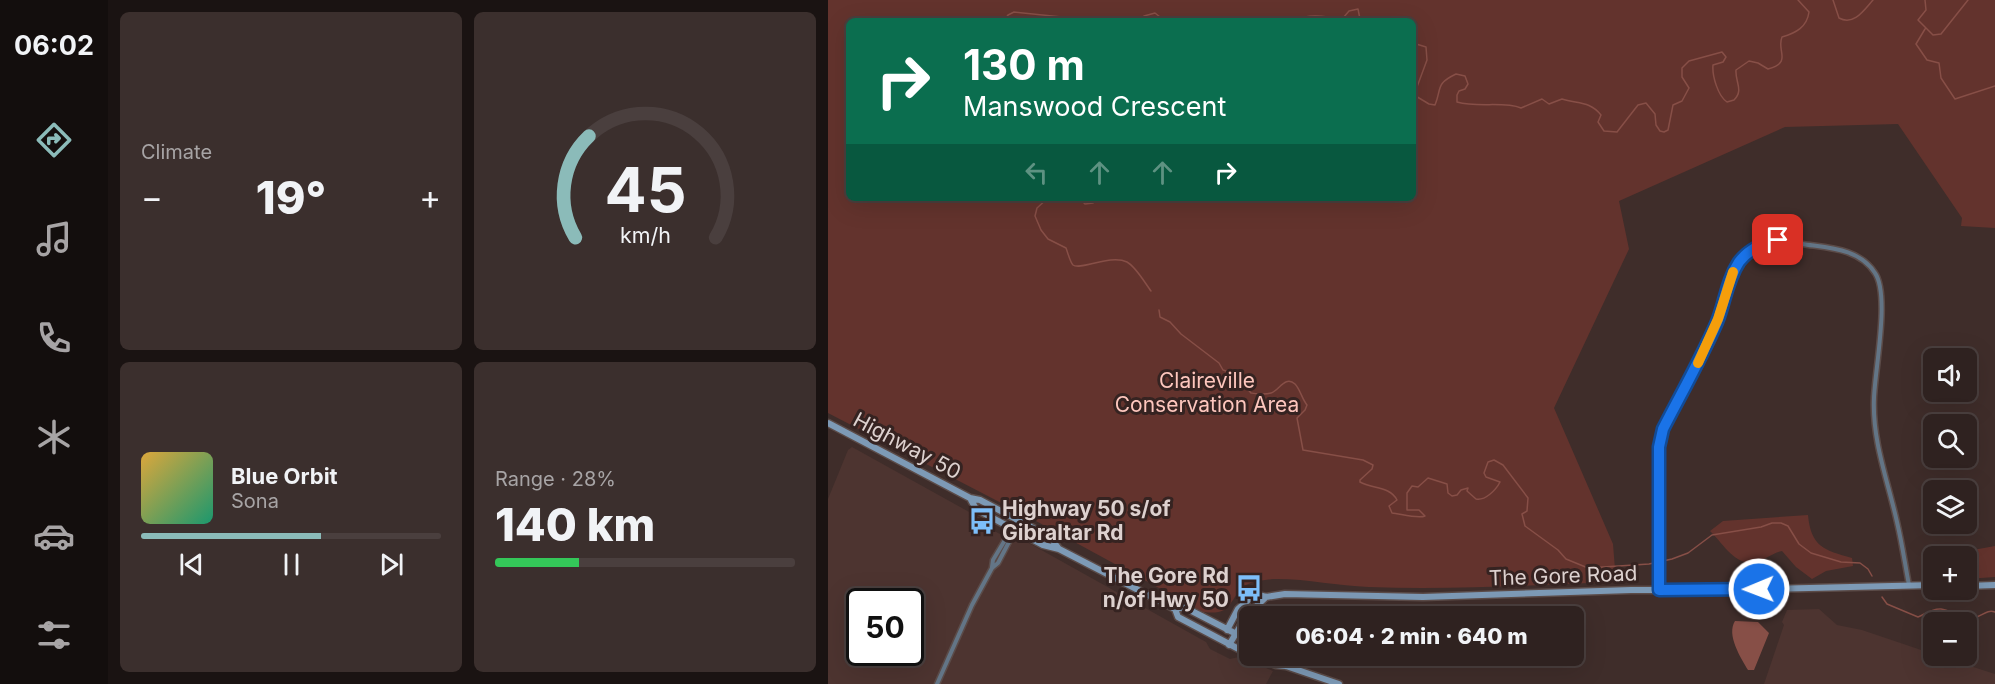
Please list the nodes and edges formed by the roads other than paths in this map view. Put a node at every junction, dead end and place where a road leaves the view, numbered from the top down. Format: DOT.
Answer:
graph roads {
  1 [pos="828,423"];
  2 [pos="970,498"];
  3 [pos="1017,520"];
  4 [pos="1012,529"];
  5 [pos="1059,549"];
  6 [pos="1909,585"];
  7 [pos="1923,585"];
  8 [pos="1995,585"];
  9 [pos="1977,586"];
  10 [pos="1659,590"];
  11 [pos="1266,597"];
  12 [pos="1175,609"];
  13 [pos="1227,630"];
  14 [pos="1235,634"];
  15 [pos="1239,636"];
  16 [pos="1229,645"];
  17 [pos="1239,650"];
  18 [pos="1286,666"];
  19 [pos="937,684"];
  20 [pos="1339,684"];
  1 -- 2 [label="main road, Highway 50"];
  2 -- 3 [label="main road, Highway 50"];
  2 -- 4 [label="main road, Highway 50"];
  3 -- 4 [label="street"];
  3 -- 5 [label="main road, Highway 50"];
  4 -- 5 [label="main road, Highway 50"];
  4 -- 19 [label="street"];
  5 -- 12 [label="main road, Highway 50"];
  6 -- 7 [label="main road, The Gore Road"];
  6 -- 10 [label="main road, The Gore Road"];
  6 -- 10 [label="street"];
  8 -- 9 [label="main road"];
  10 -- 11 [label="main road, The Gore Road"];
  11 -- 13 [label="main road, The Gore Road"];
  11 -- 14 [label="main road"];
  12 -- 13 [label="main road, Highway 50"];
  12 -- 16 [label="main road, Highway 50"];
  13 -- 14 [label="main road, Highway 50"];
  14 -- 15 [label="main road, Highway 50"];
  14 -- 16 [label="main road"];
  16 -- 17 [label="main road, Highway 50"];
  18 -- 20 [label="main road, Highway 50"];
}
